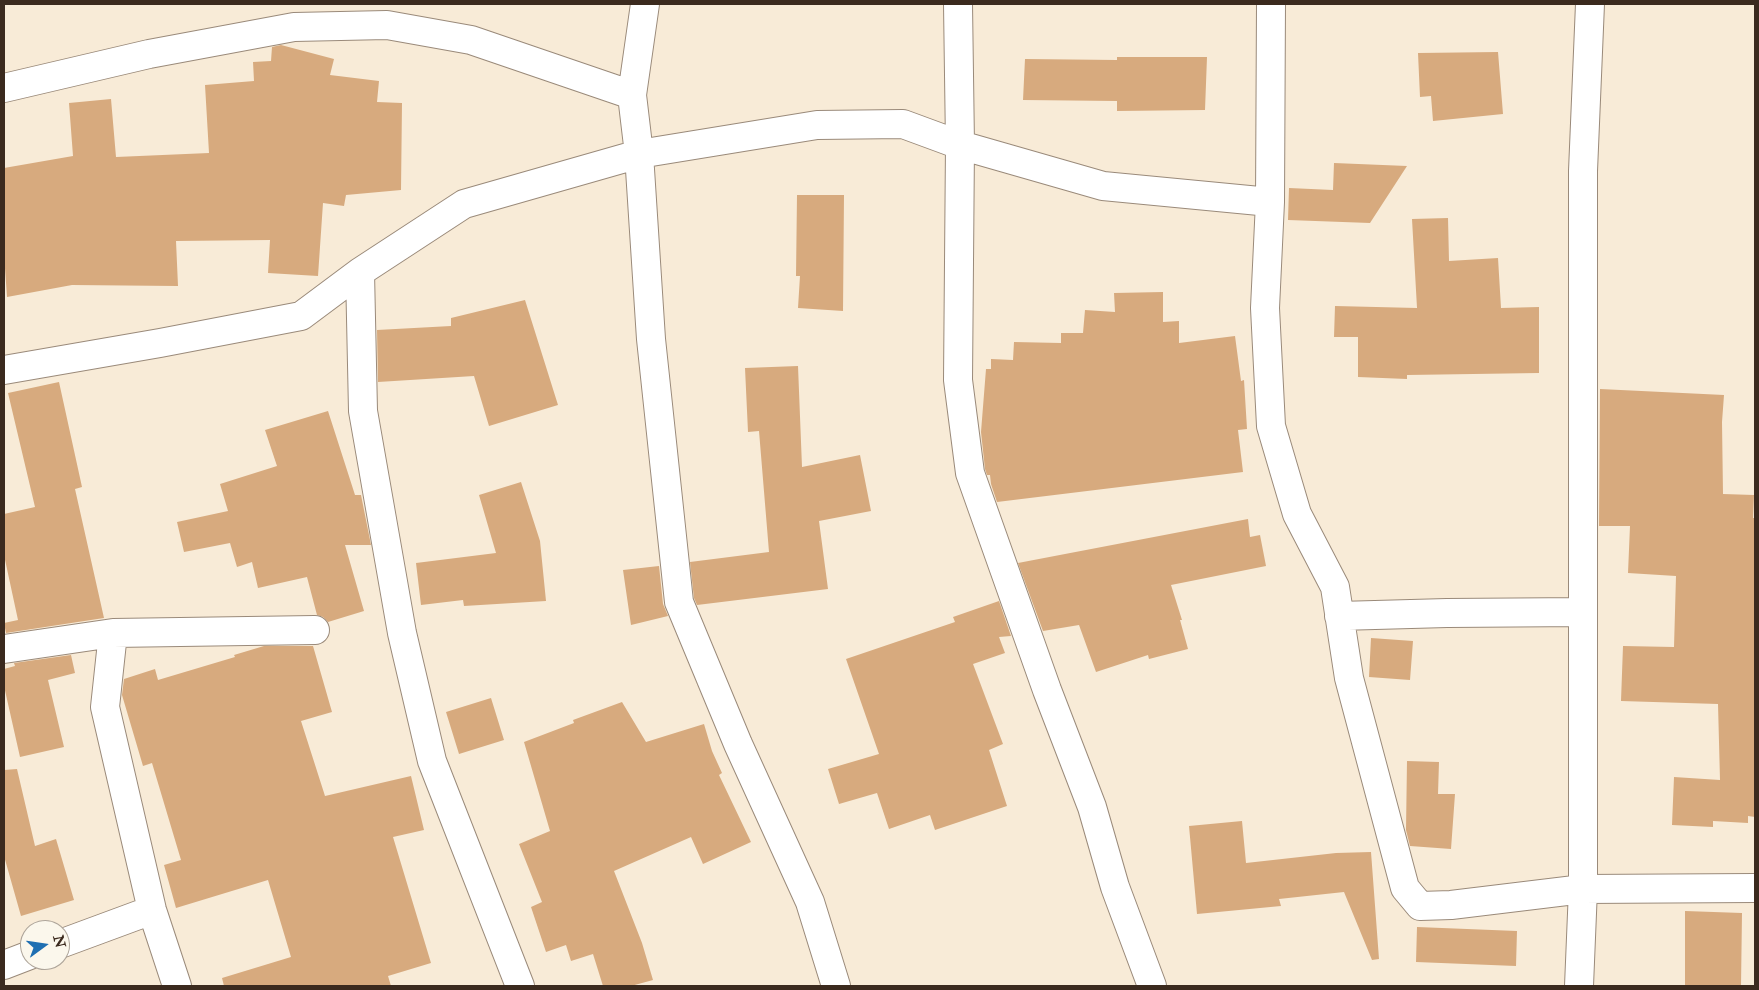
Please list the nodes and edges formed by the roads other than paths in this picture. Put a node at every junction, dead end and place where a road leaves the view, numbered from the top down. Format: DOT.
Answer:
graph roads {
  1 [pos="645,4"];
  2 [pos="958,4"];
  3 [pos="1271,4"];
  4 [pos="1590,4"];
  5 [pos="4,88"];
  6 [pos="632,95"];
  7 [pos="960,145"];
  8 [pos="639,154"];
  9 [pos="1270,202"];
  10 [pos="360,272"];
  11 [pos="4,370"];
  12 [pos="1583,612"];
  13 [pos="1339,616"];
  14 [pos="315,630"];
  15 [pos="114,633"];
  16 [pos="4,649"];
  17 [pos="1755,888"];
  18 [pos="1582,889"];
  19 [pos="152,910"];
  20 [pos="70,940"];
  21 [pos="20,959"];
  22 [pos="4,965"];
  23 [pos="178,986"];
  24 [pos="520,986"];
  25 [pos="836,986"];
  26 [pos="1152,986"];
  27 [pos="1579,986"];
  1 -- 6 [label="street"];
  2 -- 7 [label="street"];
  3 -- 9 [label="street"];
  4 -- 12 [label="street"];
  5 -- 6 [label="street"];
  6 -- 8 [label="street"];
  7 -- 8 [label="street"];
  7 -- 9 [label="street"];
  7 -- 26 [label="street"];
  8 -- 10 [label="street"];
  8 -- 25 [label="street"];
  9 -- 13 [label="street"];
  10 -- 11 [label="street"];
  10 -- 24 [label="street"];
  12 -- 13 [label="street"];
  12 -- 18 [label="street"];
  13 -- 18 [label="street"];
  14 -- 15 [label="street"];
  15 -- 16 [label="street"];
  15 -- 19 [label="street"];
  17 -- 18 [label="street"];
  18 -- 27 [label="street"];
  19 -- 20 [label="street"];
  19 -- 23 [label="street"];
  21 -- 22 [label="street"];
}
